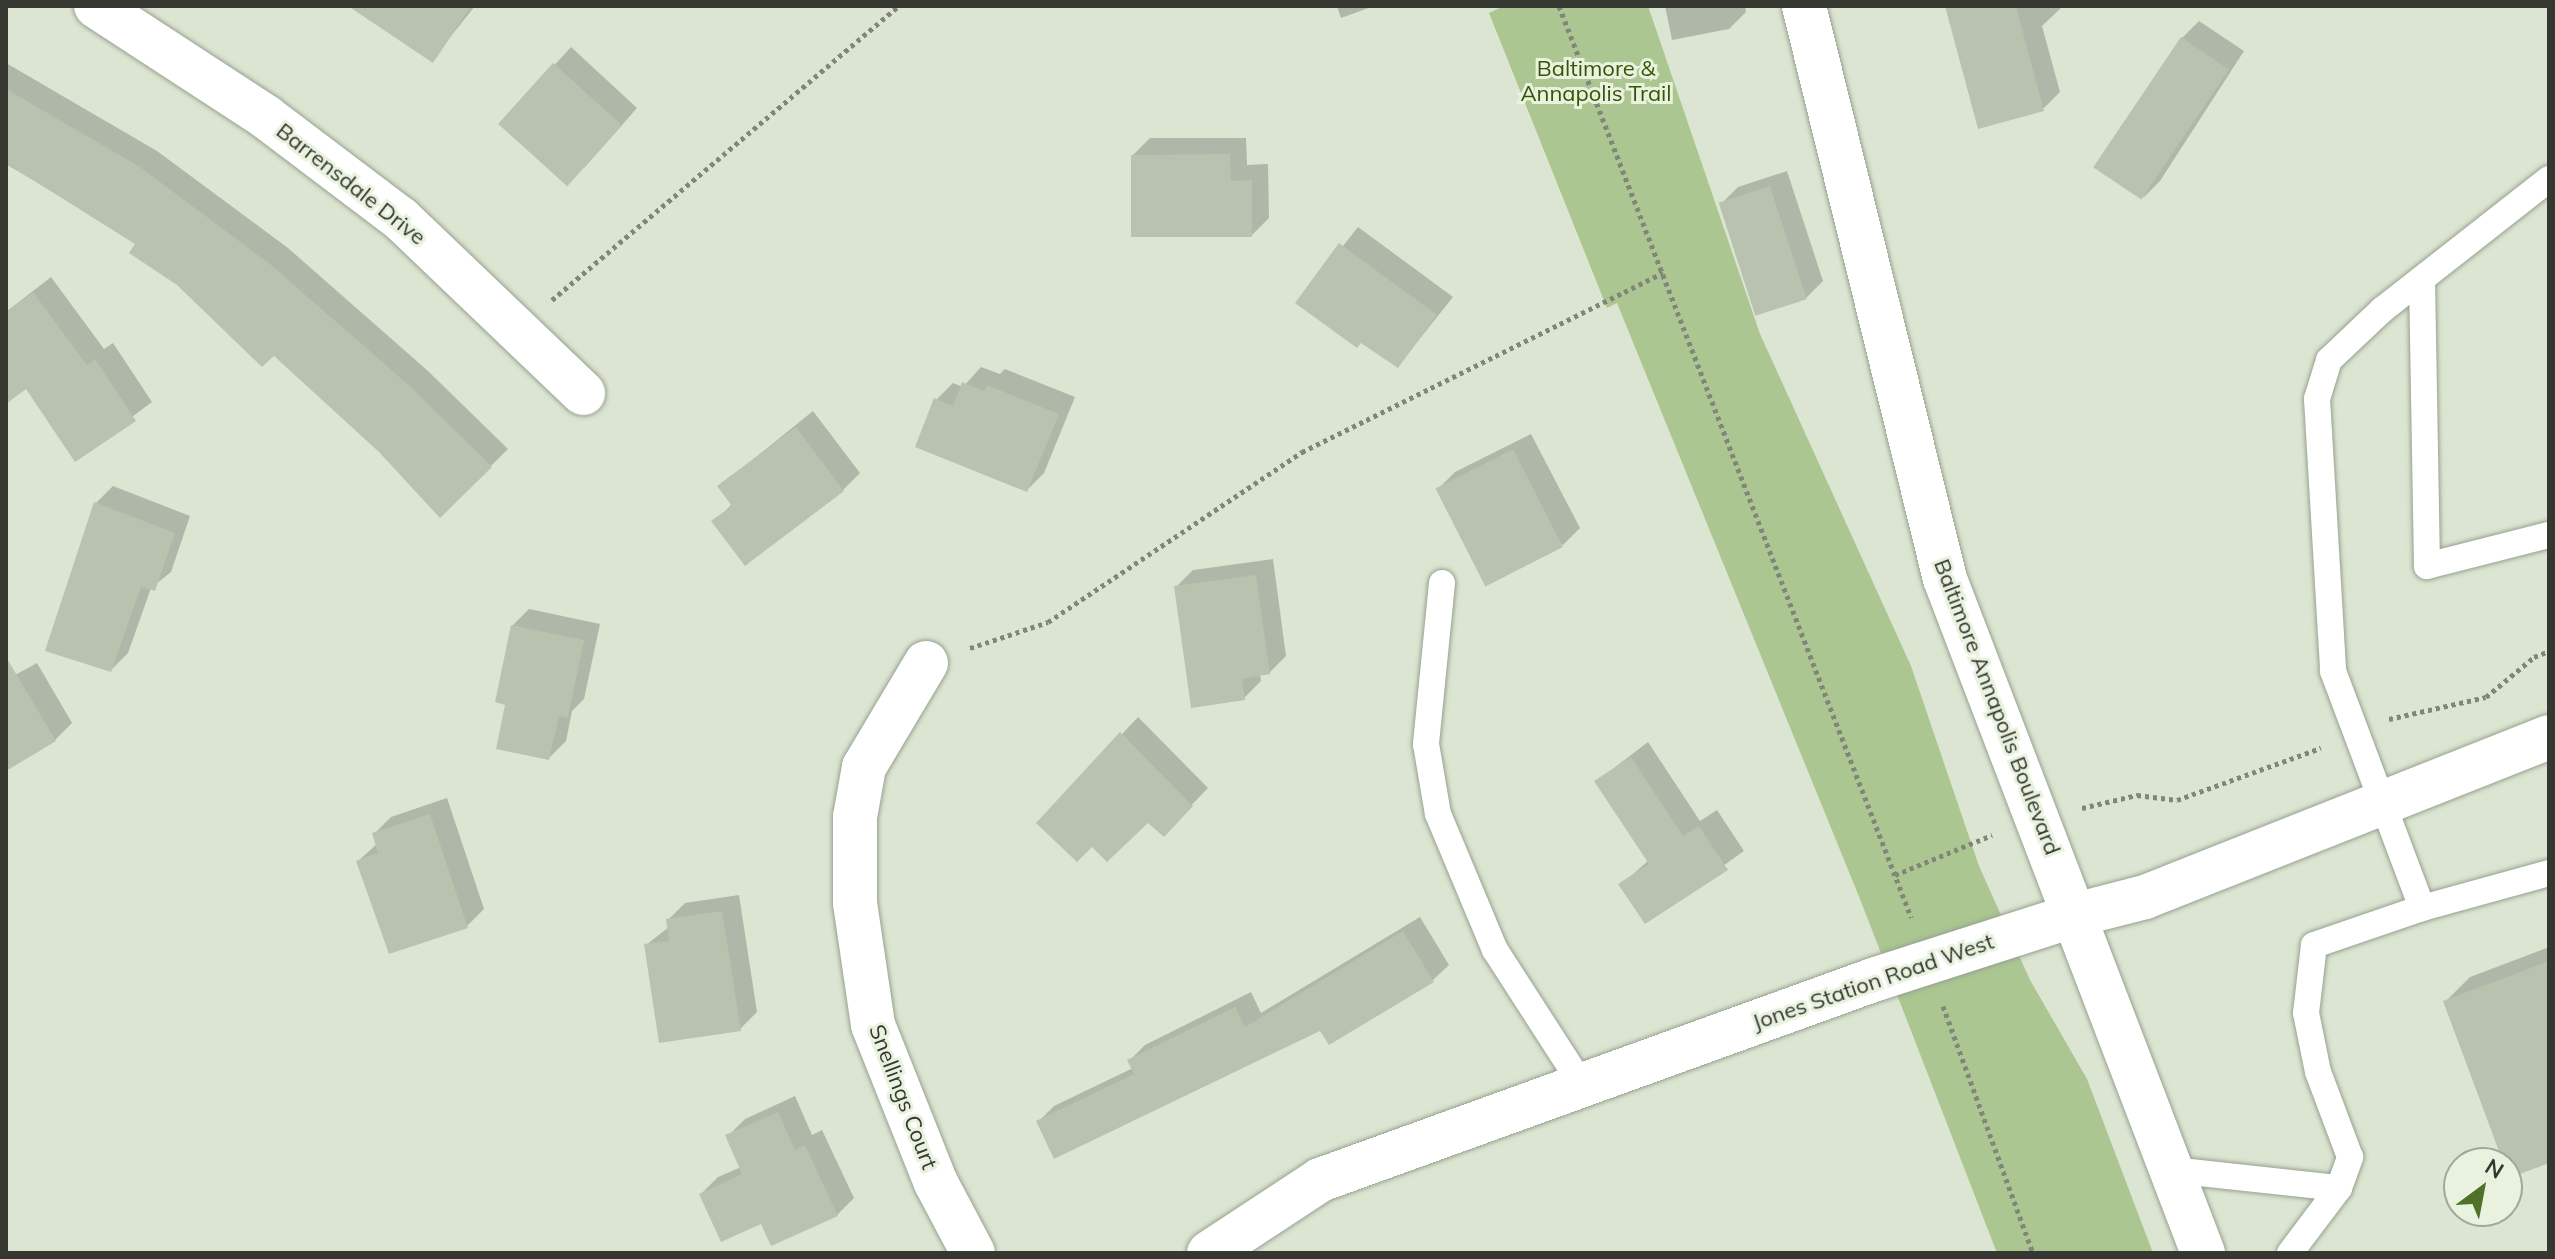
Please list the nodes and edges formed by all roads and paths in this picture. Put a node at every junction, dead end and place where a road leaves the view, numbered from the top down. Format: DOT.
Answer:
graph roads {
  1 [pos="96,6"];
  2 [pos="899,6"];
  3 [pos="1559,6"];
  4 [pos="1804,6"];
  5 [pos="2549,179"];
  6 [pos="1663,273"];
  7 [pos="2422,279"];
  8 [pos="517,329"];
  9 [pos="583,393"];
  10 [pos="2549,535"];
  11 [pos="1442,583"];
  12 [pos="926,663"];
  13 [pos="2549,737"];
  14 [pos="2380,808"];
  15 [pos="1981,838"];
  16 [pos="2549,873"];
  17 [pos="1895,875"];
  18 [pos="2422,908"];
  19 [pos="2075,915"];
  20 [pos="1928,962"];
  21 [pos="1582,1085"];
  22 [pos="2172,1170"];
  23 [pos="2339,1188"];
  24 [pos="973,1253"];
  25 [pos="1209,1253"];
  26 [pos="2033,1253"];
  27 [pos="2203,1253"];
  28 [pos="2290,1253"];
  1 -- 8 [label="street, Barrensdale Drive"];
  2 -- 8 [label="path"];
  3 -- 6 [label="path"];
  4 -- 19 [label="street, Baltimore Annapolis Boulevard"];
  5 -- 7 [label="lane"];
  6 -- 12 [label="path"];
  6 -- 17 [label="path"];
  7 -- 10 [label="lane"];
  7 -- 14 [label="lane"];
  8 -- 9 [label="street, Barrensdale Drive"];
  11 -- 21 [label="lane"];
  12 -- 24 [label="street, Snellings Court"];
  13 -- 14 [label="street, Jones Station Road West"];
  14 -- 18 [label="lane"];
  14 -- 19 [label="street, Jones Station Road West"];
  15 -- 17 [label="path"];
  16 -- 18 [label="lane"];
  17 -- 20 [label="path"];
  18 -- 23 [label="lane"];
  19 -- 20 [label="street, Jones Station Road West"];
  19 -- 22 [label="street, Baltimore Annapolis Boulevard"];
  20 -- 21 [label="street, Jones Station Road West"];
  20 -- 26 [label="path"];
  21 -- 25 [label="street, Jones Station Road West"];
  22 -- 23 [label="lane"];
  22 -- 27 [label="street, Baltimore Annapolis Boulevard"];
  23 -- 28 [label="lane"];
}
